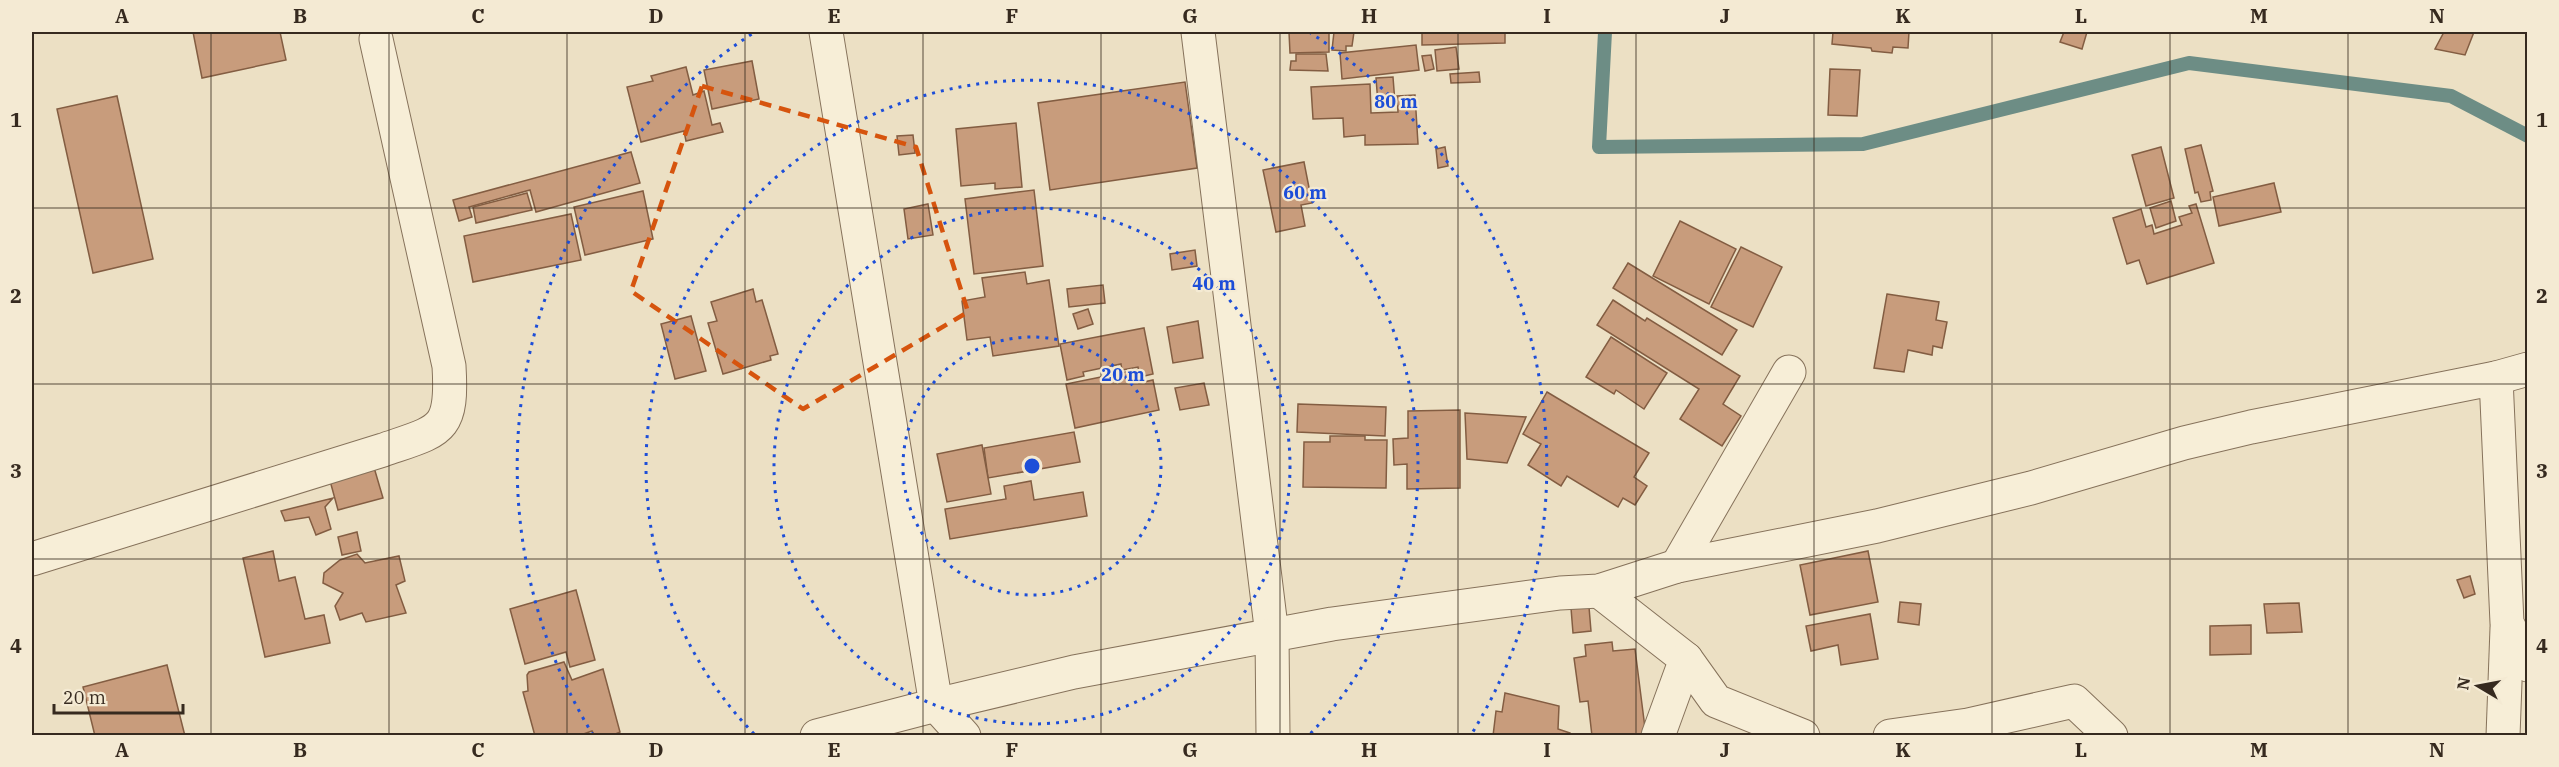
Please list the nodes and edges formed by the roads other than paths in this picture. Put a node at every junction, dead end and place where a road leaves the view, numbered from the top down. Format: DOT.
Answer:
graph roads {
  1 [pos="826,32"];
  2 [pos="1198,32"];
  3 [pos="376,39"];
  4 [pos="2528,369"];
  5 [pos="1789,372"];
  6 [pos="2496,378"];
  7 [pos="32,559"];
  8 [pos="1677,566"];
  9 [pos="1599,591"];
  10 [pos="2507,623"];
  11 [pos="1272,635"];
  12 [pos="1686,659"];
  13 [pos="2528,666"];
  14 [pos="936,705"];
  15 [pos="1794,733"];
  16 [pos="817,735"];
  17 [pos="964,735"];
  18 [pos="1273,735"];
  19 [pos="1658,735"];
  20 [pos="1890,735"];
  21 [pos="2111,735"];
  22 [pos="2503,735"];
  1 -- 14 [label="street"];
  2 -- 11 [label="street"];
  3 -- 7 [label="street"];
  4 -- 6 [label="street"];
  5 -- 8 [label="street"];
  6 -- 8 [label="street"];
  6 -- 10 [label="street"];
  8 -- 9 [label="street"];
  9 -- 11 [label="street"];
  9 -- 12 [label="street"];
  10 -- 13 [label="street"];
  10 -- 22 [label="street"];
  11 -- 14 [label="street"];
  11 -- 18 [label="street"];
  12 -- 15 [label="street"];
  12 -- 19 [label="street"];
  14 -- 16 [label="street"];
  14 -- 17 [label="street"];
  20 -- 21 [label="street"];
}
